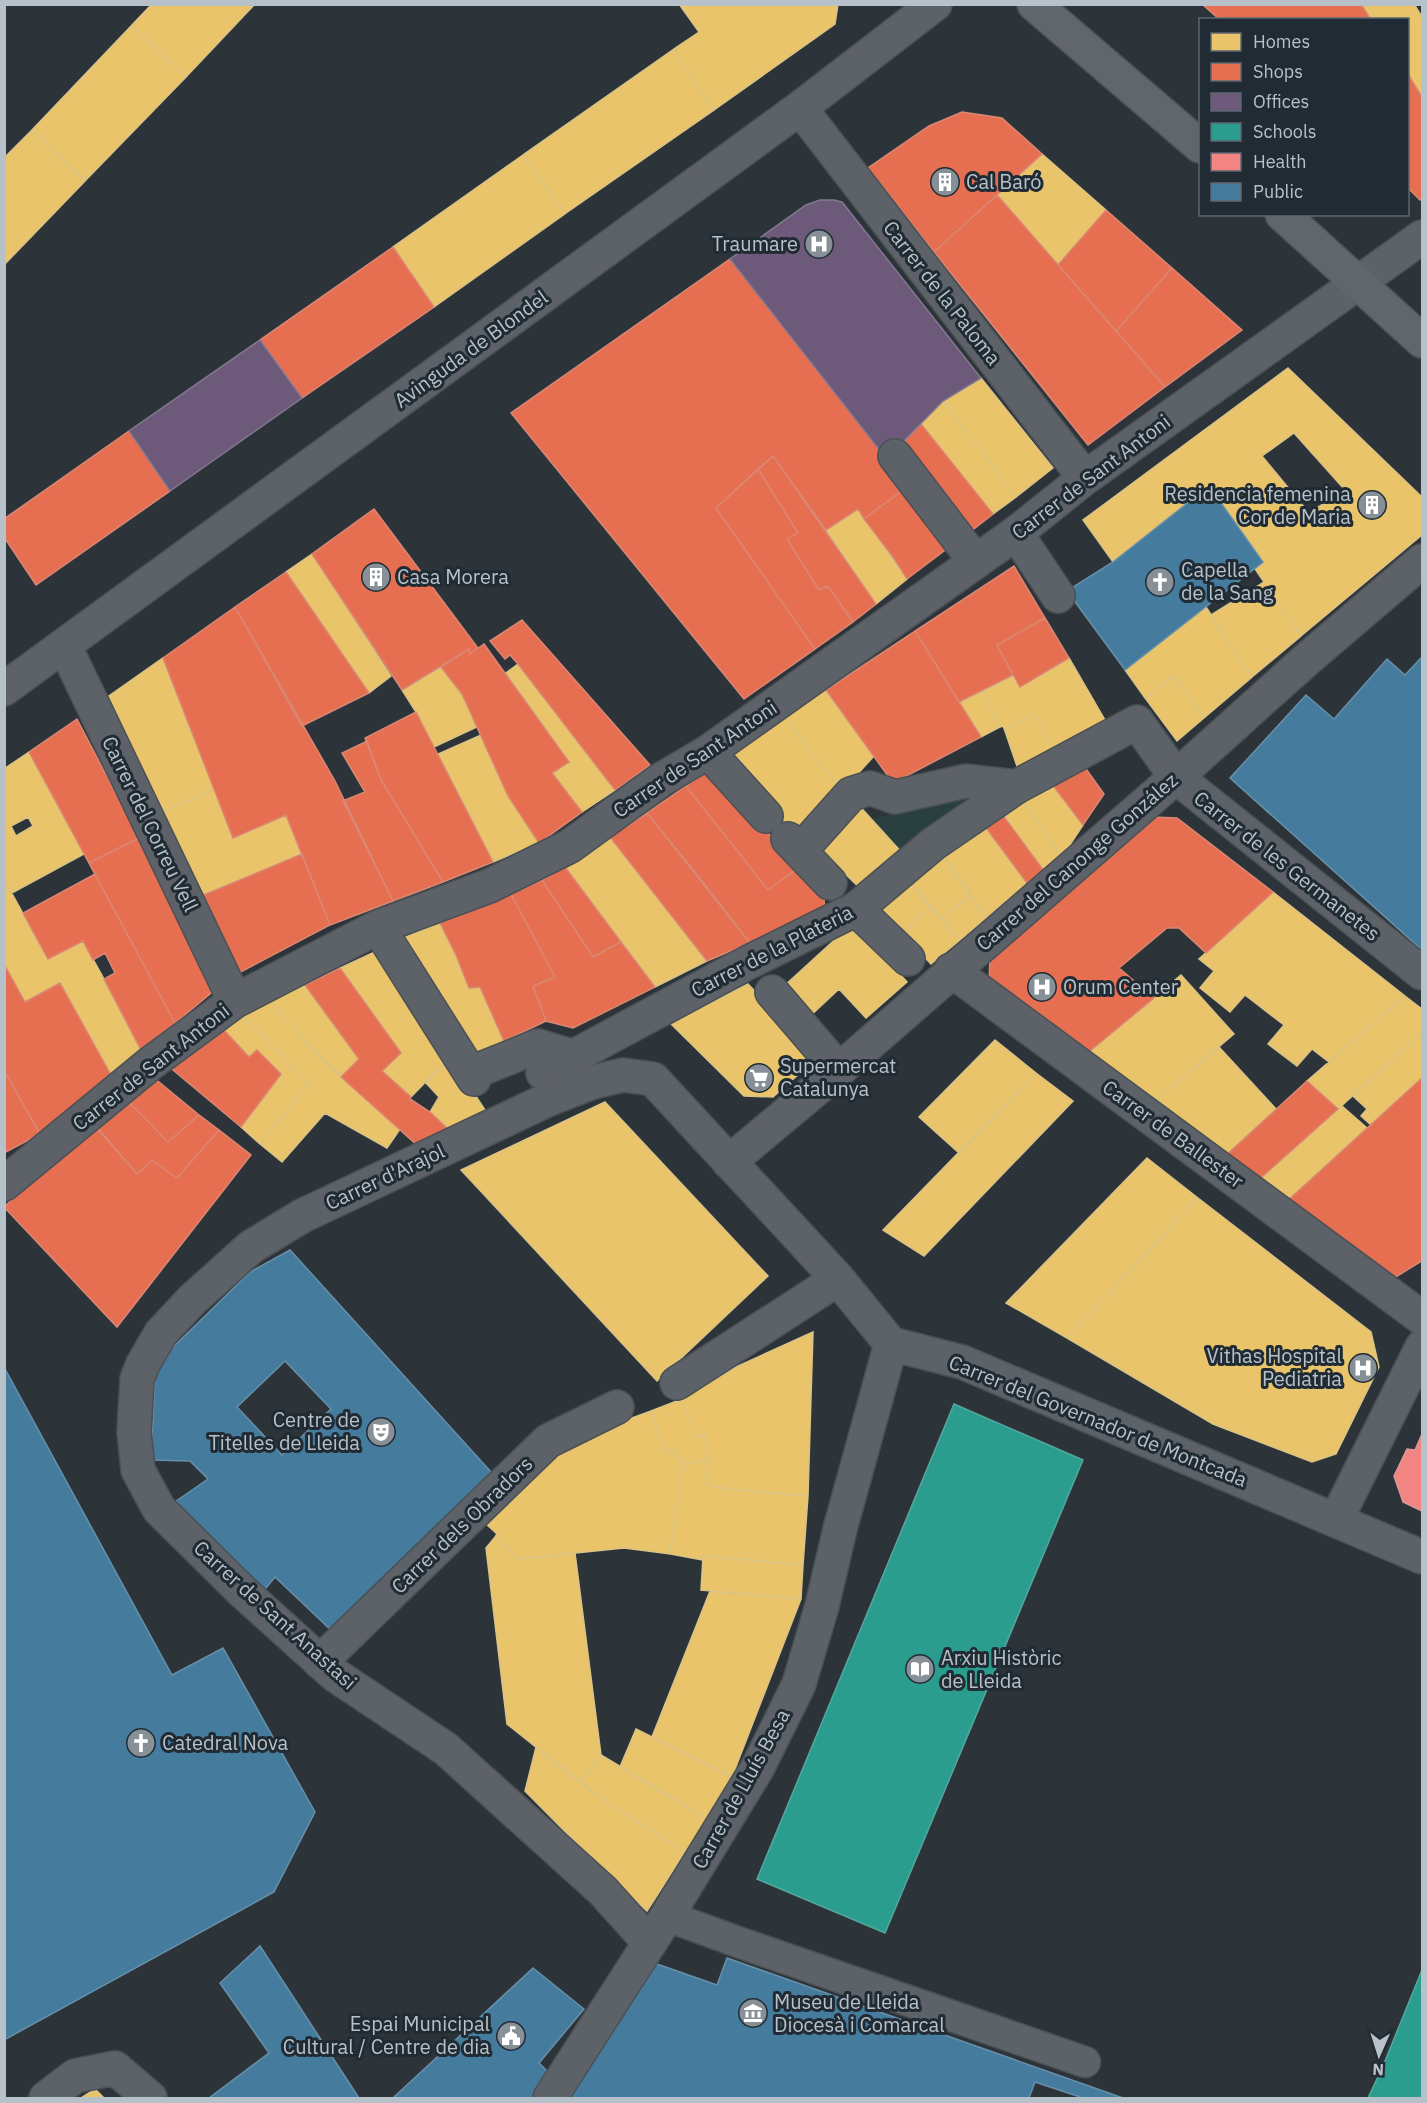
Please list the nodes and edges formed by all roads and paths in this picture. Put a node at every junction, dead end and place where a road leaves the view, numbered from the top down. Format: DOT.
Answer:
graph roads {
  1 [pos="935,4"];
  2 [pos="1034,4"];
  3 [pos="800,108"];
  4 [pos="1199,145"];
  5 [pos="1283,216"];
  6 [pos="1422,237"];
  7 [pos="1359,282"];
  8 [pos="1422,341"];
  9 [pos="895,456"];
  10 [pos="1085,478"];
  11 [pos="1016,533"];
  12 [pos="1422,561"];
  13 [pos="976,562"];
  14 [pos="1058,596"];
  15 [pos="65,647"];
  16 [pos="9,678"];
  17 [pos="1137,722"];
  18 [pos="708,752"];
  19 [pos="1176,777"];
  20 [pos="1016,787"];
  21 [pos="766,816"];
  22 [pos="830,883"];
  23 [pos="856,909"];
  24 [pos="378,927"];
  25 [pos="951,970"];
  26 [pos="1422,973"];
  27 [pos="761,979"];
  28 [pos="234,1002"];
  29 [pos="583,1069"];
  30 [pos="839,1070"];
  31 [pos="543,1073"];
  32 [pos="729,1162"];
  33 [pos="4,1184"];
  34 [pos="838,1279"];
  35 [pos="193,1299"];
  36 [pos="1422,1318"];
  37 [pos="891,1344"];
  38 [pos="1422,1347"];
  39 [pos="677,1383"];
  40 [pos="617,1407"];
  41 [pos="1336,1520"];
  42 [pos="1422,1557"];
  43 [pos="320,1662"];
  44 [pos="667,1916"];
  45 [pos="649,1942"];
  46 [pos="1084,2062"];
  47 [pos="46,2098"];
  48 [pos="150,2098"];
  49 [pos="550,2098"];
  1 -- 3 [label="street, Avinguda de Blondel"];
  2 -- 4 [label="main road"];
  3 -- 10 [label="street, Carrer de la Paloma"];
  3 -- 15 [label="street, Avinguda de Blondel"];
  5 -- 7 [label="main road"];
  6 -- 7 [label="street, Carrer de Sant Antoni"];
  7 -- 8 [label="main road"];
  7 -- 10 [label="street, Carrer de Sant Antoni"];
  9 -- 13 [label="street"];
  10 -- 11 [label="street, Carrer de Sant Antoni"];
  11 -- 13 [label="street, Carrer de Sant Antoni"];
  11 -- 14 [label="street"];
  12 -- 19 [label="street, Carrer del Canonge González"];
  13 -- 18 [label="street, Carrer de Sant Antoni"];
  15 -- 16 [label="street, Avinguda de Blondel"];
  15 -- 28 [label="street, Carrer del Correu Vell"];
  17 -- 19 [label="street, Carrer de les Germanetes"];
  17 -- 20 [label="street, Carrer de la Plateria"];
  18 -- 21 [label="street"];
  18 -- 24 [label="street, Carrer de Sant Antoni"];
  19 -- 25 [label="street, Carrer del Canonge González"];
  19 -- 26 [label="street, Carrer de les Germanetes"];
  20 -- 22 [label="street"];
  20 -- 23 [label="street, Carrer de la Plateria"];
  23 -- 25 [label="street, Carrer de Ballester"];
  23 -- 27 [label="street, Carrer de la Plateria"];
  24 -- 28 [label="street, Carrer de Sant Antoni"];
  24 -- 29 [label="street"];
  25 -- 30 [label="street, Carrer del Canonge González"];
  25 -- 36 [label="street, Carrer de Ballester"];
  27 -- 29 [label="street, Carrer de la Plateria"];
  27 -- 30 [label="street"];
  28 -- 33 [label="street, Carrer de Sant Antoni"];
  29 -- 31 [label="street, Carrer de la Plateria"];
  29 -- 32 [label="street"];
  29 -- 35 [label="street, Carrer d'Arajol"];
  30 -- 32 [label="street, Carrer del Canonge González"];
  32 -- 34 [label="street"];
  34 -- 37 [label="street"];
  34 -- 39 [label="street"];
  35 -- 43 [label="street, Carrer de Sant Anastasi"];
  37 -- 41 [label="street, Carrer del Governador de Montcada"];
  37 -- 44 [label="street, Carrer de Lluís Besa"];
  38 -- 41 [label="street"];
  40 -- 43 [label="street, Carrer dels Obradors"];
  41 -- 42 [label="street, Carrer del Governador de Montcada"];
  43 -- 45 [label="street, Carrer de Sant Anastasi"];
  44 -- 45 [label="street, Carrer de Lluís Besa"];
  44 -- 46 [label="lane"];
  45 -- 49 [label="street, Carrer de Lluís Besa"];
  47 -- 48 [label="street"];
}
